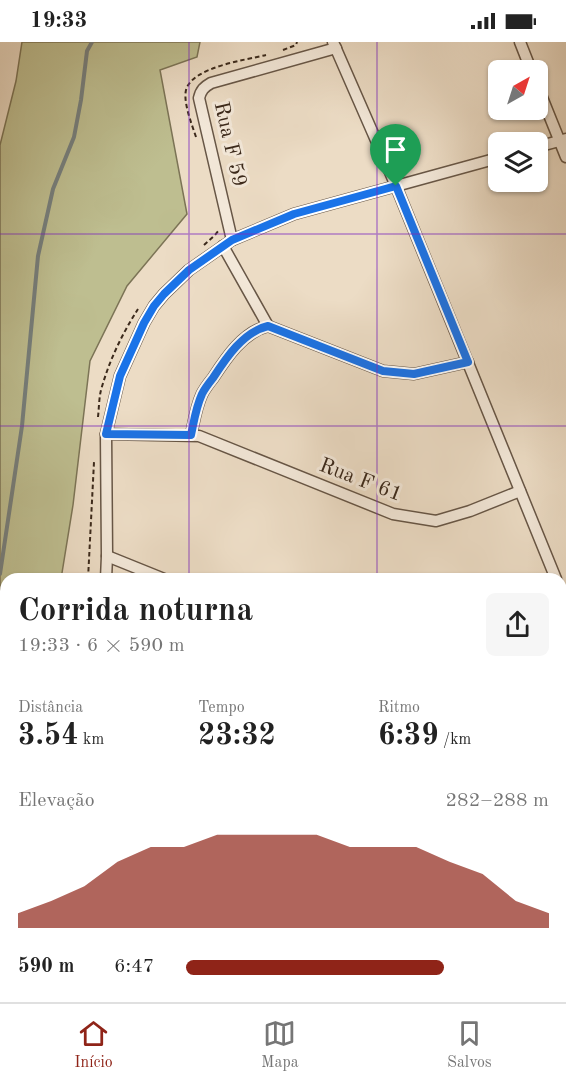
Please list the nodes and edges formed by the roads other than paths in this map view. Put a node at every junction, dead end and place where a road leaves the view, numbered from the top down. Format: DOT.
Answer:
graph roads {
  1 [pos="520,42"];
  2 [pos="335,45"];
  3 [pos="527,60"];
  4 [pos="548,108"];
  5 [pos="563,140"];
  6 [pos="548,144"];
  7 [pos="566,157"];
  8 [pos="488,161"];
  9 [pos="396,186"];
  10 [pos="228,243"];
  11 [pos="268,326"];
  12 [pos="468,362"];
  13 [pos="106,434"];
  14 [pos="191,435"];
  15 [pos="520,491"];
  16 [pos="107,556"];
  17 [pos="106,573"];
  18 [pos="149,573"];
  19 [pos="554,573"];
  1 -- 3 [label="street"];
  2 -- 9 [label="street"];
  2 -- 10 [label="street, Rua F 59"];
  4 -- 5 [label="street"];
  5 -- 6 [label="street"];
  5 -- 7 [label="street"];
  8 -- 9 [label="street"];
  9 -- 10 [label="street"];
  9 -- 12 [label="street"];
  10 -- 11 [label="street"];
  10 -- 13 [label="street"];
  11 -- 12 [label="street"];
  11 -- 14 [label="street"];
  12 -- 15 [label="street"];
  13 -- 14 [label="street, Rua F 61"];
  13 -- 16 [label="street"];
  14 -- 15 [label="street, Rua F 61"];
  15 -- 19 [label="street"];
  16 -- 17 [label="street"];
  16 -- 18 [label="street"];
}
